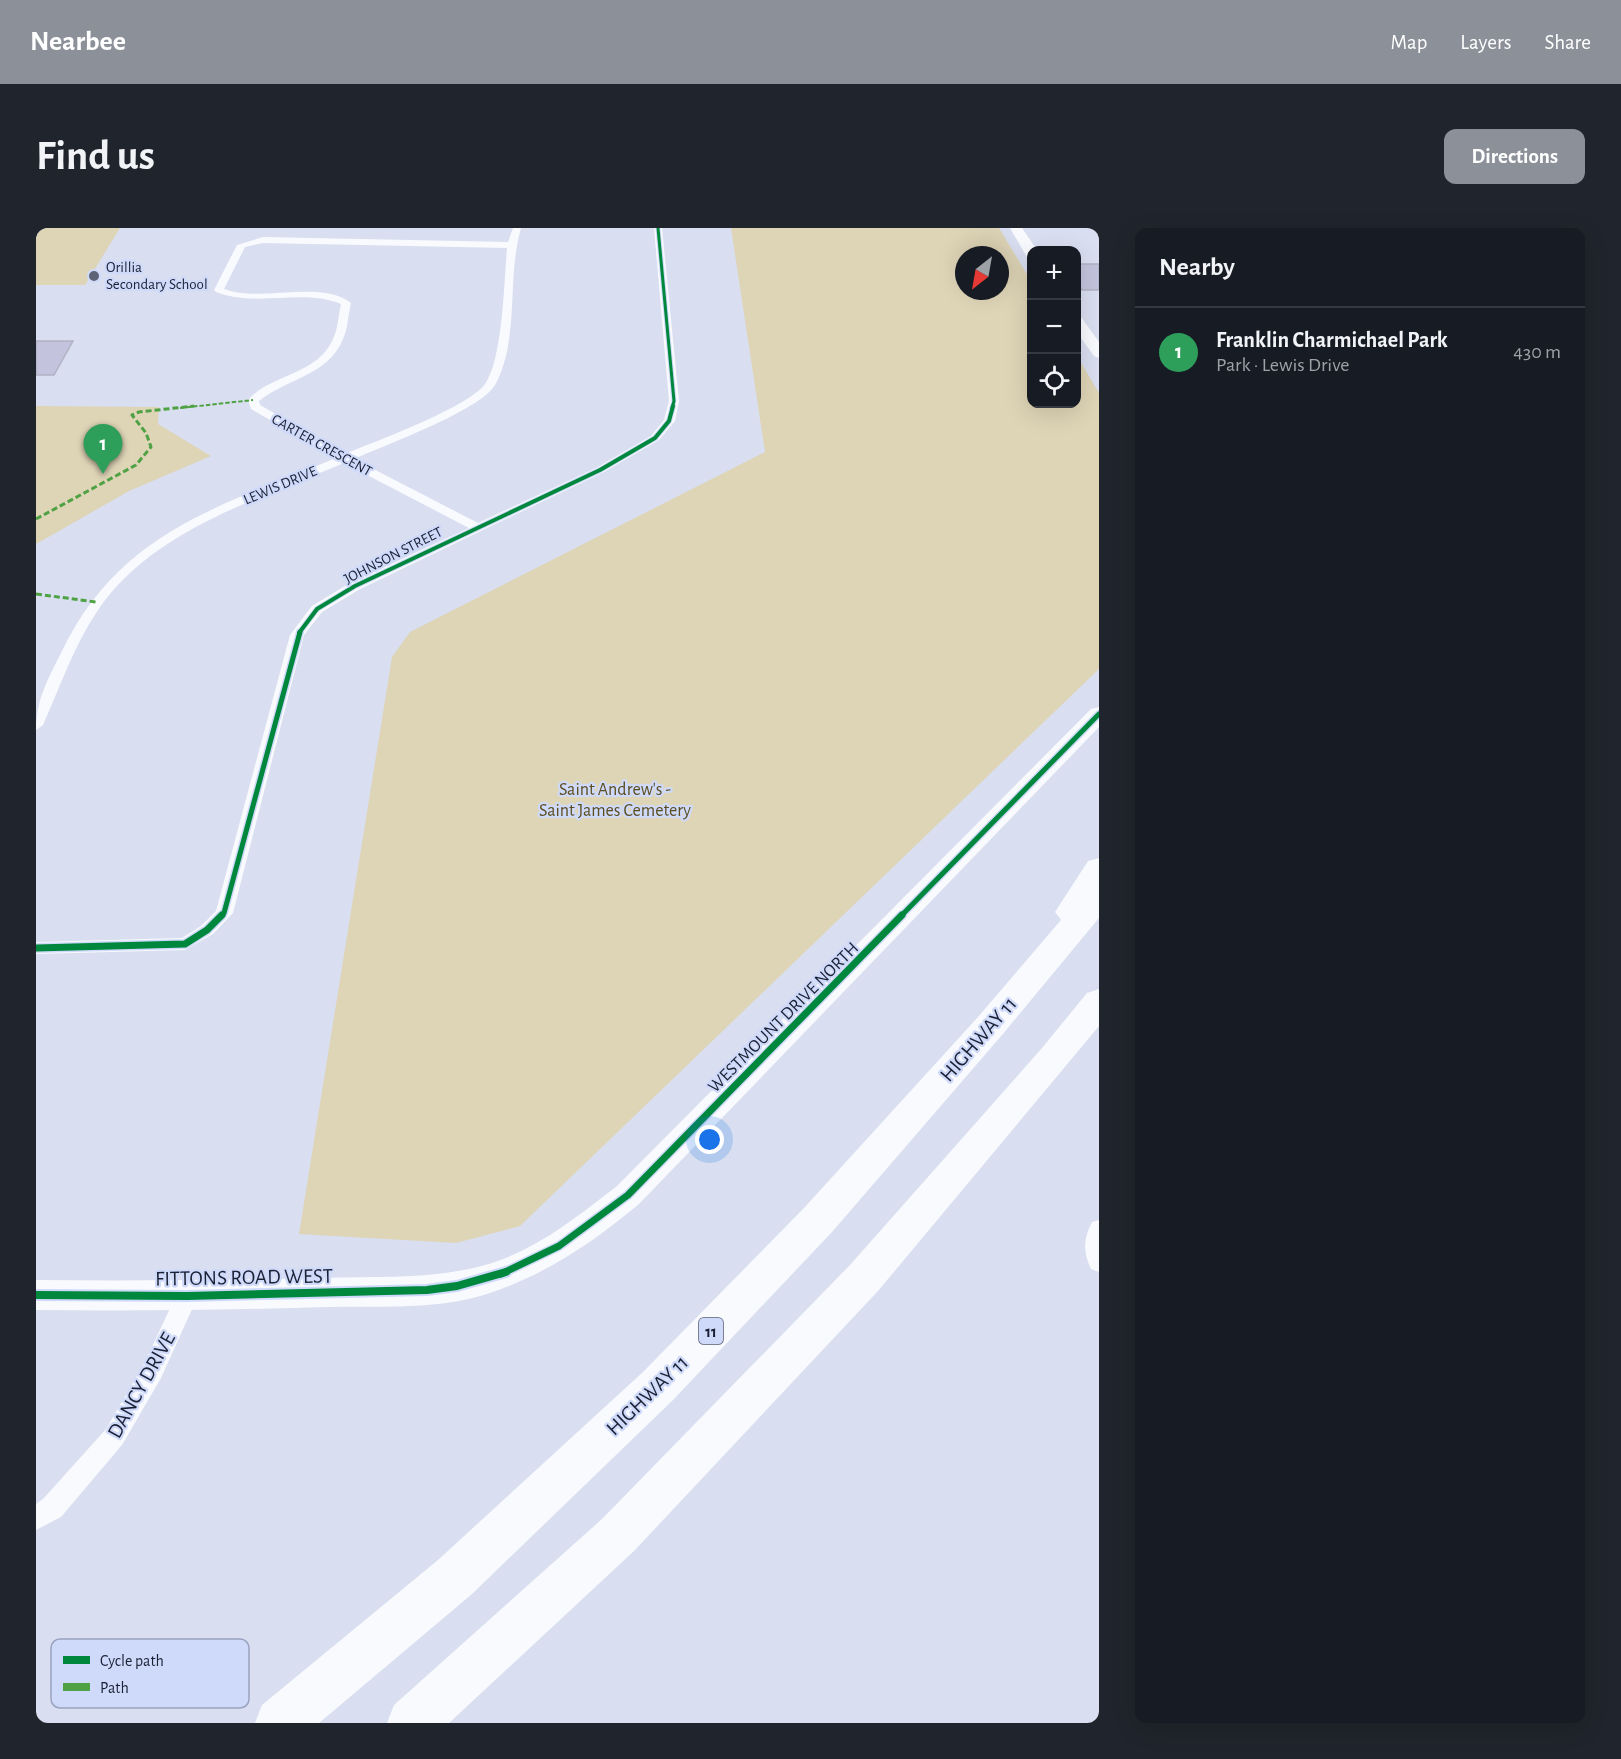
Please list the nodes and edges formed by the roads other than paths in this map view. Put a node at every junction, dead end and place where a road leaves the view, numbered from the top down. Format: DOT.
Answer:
graph roads {
  1 [pos="517,228"];
  2 [pos="658,228"];
  3 [pos="1017,228"];
  4 [pos="512,245"];
  5 [pos="1027,246"];
  6 [pos="1081,326"];
  7 [pos="1099,353"];
  8 [pos="344,458"];
  9 [pos="477,526"];
  10 [pos="1099,714"];
  11 [pos="36,725"];
  12 [pos="1099,868"];
  13 [pos="1099,897"];
  14 [pos="36,948"];
  15 [pos="1043,962"];
  16 [pos="1099,1002"];
  17 [pos="1099,1229"];
  18 [pos="1099,1262"];
  19 [pos="452,1288"];
  20 [pos="36,1295"];
  21 [pos="186,1296"];
  22 [pos="36,1518"];
  23 [pos="280,1723"];
  24 [pos="412,1723"];
  1 -- 4 [label="street, LEWIS DRIVE"];
  2 -- 9 [label="street, JOHNSON STREET"];
  3 -- 5 [label="street"];
  4 -- 8 [label="street, LEWIS DRIVE"];
  4 -- 8 [label="street, CARTER CRESCENT"];
  6 -- 7 [label="street"];
  8 -- 9 [label="street, CARTER CRESCENT"];
  8 -- 11 [label="street, LEWIS DRIVE"];
  9 -- 14 [label="street, JOHNSON STREET"];
  10 -- 19 [label="street, WESTMOUNT DRIVE NORTH"];
  12 -- 15 [label="highway"];
  13 -- 15 [label="highway, HIGHWAY 11 / 11"];
  15 -- 23 [label="highway, HIGHWAY 11 / 11"];
  16 -- 24 [label="highway"];
  17 -- 18 [label="street"];
  19 -- 21 [label="street, FITTONS ROAD WEST"];
  20 -- 21 [label="street, FITTONS ROAD WEST"];
  21 -- 22 [label="street, DANCY DRIVE"];
}
